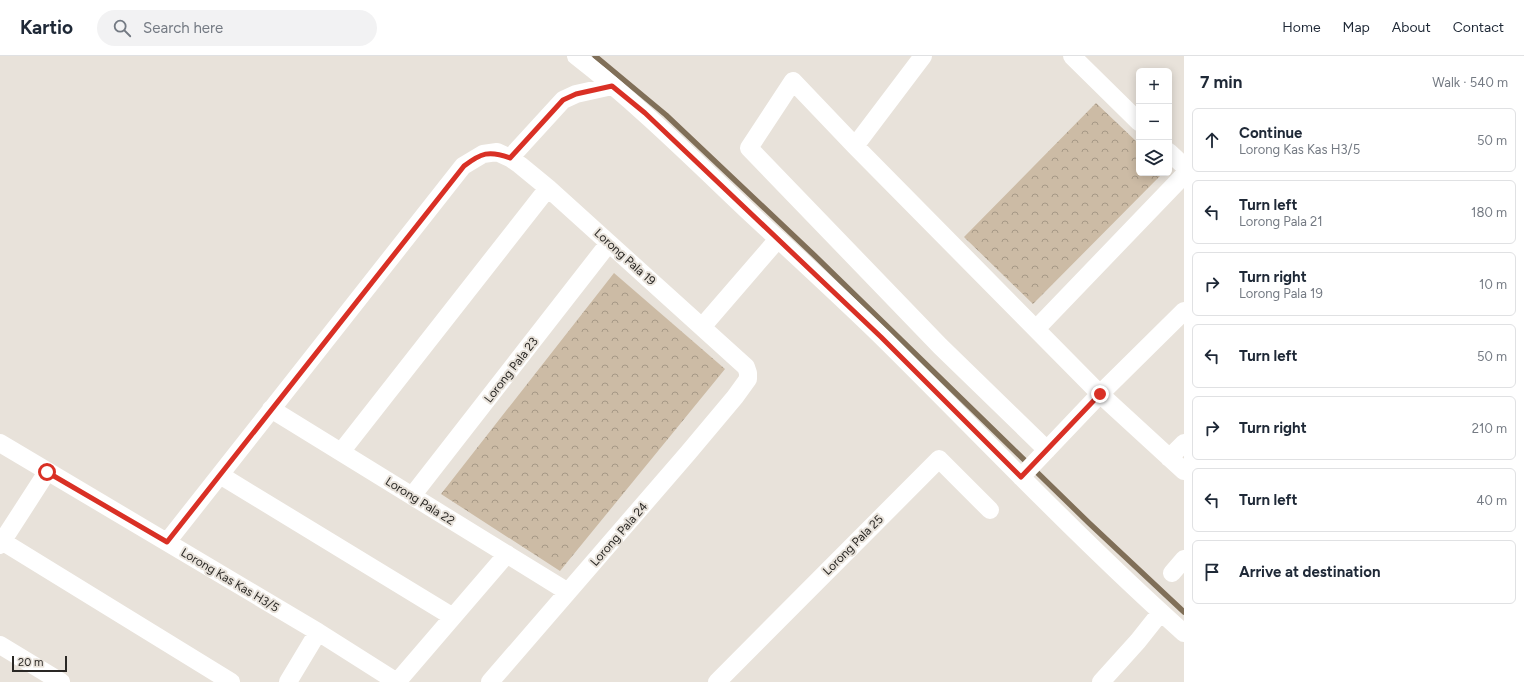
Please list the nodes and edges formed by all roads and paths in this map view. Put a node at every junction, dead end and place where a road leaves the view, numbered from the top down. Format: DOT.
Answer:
graph roads {
  1 [pos="576,56"];
  2 [pos="923,56"];
  3 [pos="1072,56"];
  4 [pos="612,86"];
  5 [pos="1136,119"];
  6 [pos="855,146"];
  7 [pos="1172,155"];
  8 [pos="510,158"];
  9 [pos="1184,166"];
  10 [pos="1184,175"];
  11 [pos="548,188"];
  12 [pos="778,239"];
  13 [pos="609,243"];
  14 [pos="1184,311"];
  15 [pos="702,327"];
  16 [pos="1036,329"];
  17 [pos="744,383"];
  18 [pos="1100,394"];
  19 [pos="271,409"];
  20 [pos="0,443"];
  21 [pos="1184,443"];
  22 [pos="340,452"];
  23 [pos="1045,452"];
  24 [pos="1169,458"];
  25 [pos="1184,471"];
  26 [pos="47,472"];
  27 [pos="220,475"];
  28 [pos="1023,475"];
  29 [pos="412,496"];
  30 [pos="990,510"];
  31 [pos="1,542"];
  32 [pos="167,542"];
  33 [pos="507,554"];
  34 [pos="1184,559"];
  35 [pos="1172,573"];
  36 [pos="568,592"];
  37 [pos="1161,612"];
  38 [pos="453,617"];
  39 [pos="318,632"];
  40 [pos="1184,633"];
  41 [pos="0,645"];
  42 [pos="61,682"];
  43 [pos="231,682"];
  44 [pos="288,682"];
  45 [pos="397,682"];
  46 [pos="490,682"];
  47 [pos="717,682"];
  48 [pos="1101,682"];
  1 -- 4 [label="street"];
  2 -- 6 [label="street"];
  3 -- 5 [label="street"];
  4 -- 8 [label="street"];
  4 -- 12 [label="street"];
  6 -- 16 [label="street"];
  6 -- 23 [label="street"];
  7 -- 9 [label="street"];
  8 -- 11 [label="street, Lorong Pala 19"];
  8 -- 19 [label="street, Lorong Pala 19"];
  10 -- 16 [label="street"];
  11 -- 13 [label="street, Lorong Pala 19"];
  11 -- 22 [label="street"];
  12 -- 15 [label="street"];
  12 -- 28 [label="street"];
  13 -- 15 [label="street, Lorong Pala 19"];
  13 -- 29 [label="street, Lorong Pala 23"];
  14 -- 18 [label="street"];
  15 -- 17 [label="street, Lorong Pala 19"];
  16 -- 18 [label="street"];
  17 -- 36 [label="street, Lorong Pala 24"];
  18 -- 23 [label="street"];
  18 -- 24 [label="street"];
  19 -- 22 [label="street, Lorong Pala 22"];
  19 -- 27 [label="street"];
  20 -- 26 [label="street, Lorong Kas Kas H3/5"];
  21 -- 24 [label="street"];
  22 -- 29 [label="street, Lorong Pala 22"];
  23 -- 28 [label="street"];
  24 -- 25 [label="street"];
  26 -- 31 [label="street"];
  26 -- 32 [label="street, Lorong Kas Kas H3/5"];
  27 -- 32 [label="street"];
  27 -- 38 [label="street"];
  28 -- 37 [label="street"];
  29 -- 33 [label="street, Lorong Pala 22"];
  30 -- 47 [label="street, Lorong Pala 25"];
  31 -- 43 [label="street"];
  32 -- 39 [label="street, Lorong Kas Kas H3/5"];
  33 -- 36 [label="street, Lorong Pala 22"];
  33 -- 38 [label="street"];
  34 -- 35 [label="street"];
  36 -- 46 [label="street, Lorong Pala 24"];
  37 -- 40 [label="street"];
  37 -- 48 [label="street"];
  38 -- 45 [label="street"];
  39 -- 44 [label="street"];
  39 -- 45 [label="street, Lorong Kas Kas H3/5"];
  41 -- 42 [label="street"];
}
